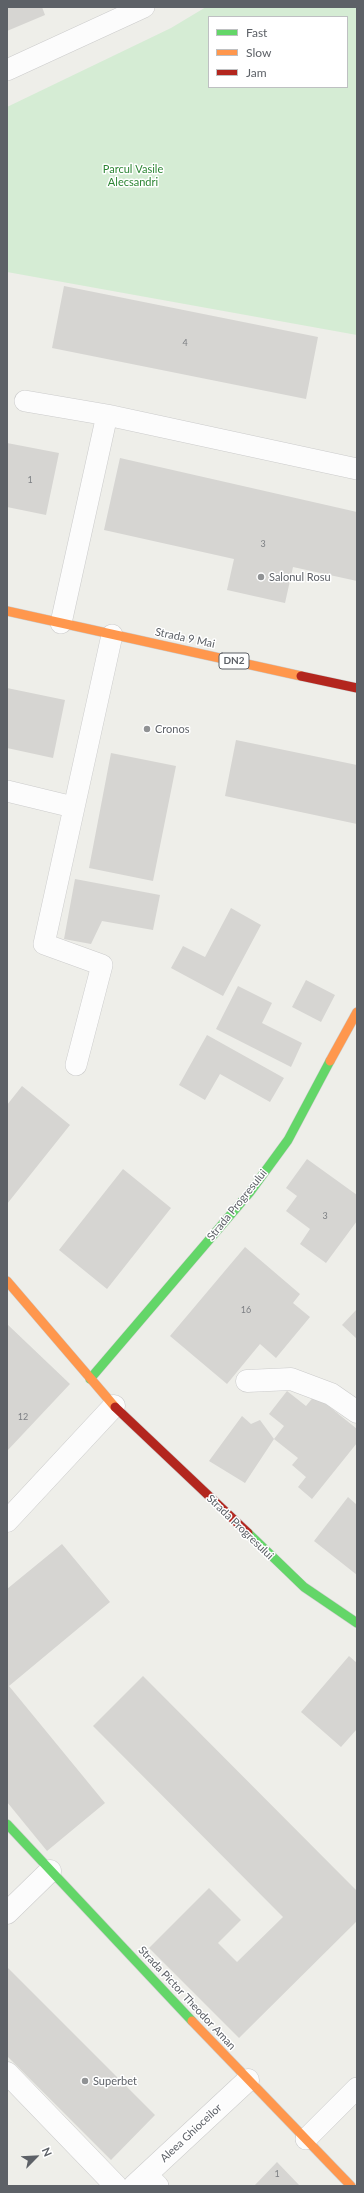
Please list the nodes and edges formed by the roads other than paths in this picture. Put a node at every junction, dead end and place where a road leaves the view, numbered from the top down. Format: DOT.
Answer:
graph roads {
  1 [pos="144,7"];
  2 [pos="7,70"];
  3 [pos="25,401"];
  4 [pos="107,415"];
  5 [pos="357,469"];
  6 [pos="7,611"];
  7 [pos="61,623"];
  8 [pos="112,634"];
  9 [pos="357,688"];
  10 [pos="7,791"];
  11 [pos="73,807"];
  12 [pos="357,1012"];
  13 [pos="76,1065"];
  14 [pos="7,1281"];
  15 [pos="90,1379"];
  16 [pos="247,1381"];
  17 [pos="114,1406"];
  18 [pos="357,1412"];
  19 [pos="7,1521"];
  20 [pos="357,1623"];
  21 [pos="7,1824"];
  22 [pos="50,1871"];
  23 [pos="7,1913"];
  24 [pos="7,2073"];
  25 [pos="248,2080"];
  26 [pos="357,2088"];
  27 [pos="306,2139"];
  28 [pos="146,2182"];
  29 [pos="116,2186"];
  30 [pos="351,2186"];
  1 -- 2 [label="lane"];
  3 -- 4 [label="lane"];
  4 -- 5 [label="lane"];
  4 -- 7 [label="lane"];
  6 -- 7 [label="street, Strada 9 Mai / DN2"];
  7 -- 8 [label="street, Strada 9 Mai / DN2"];
  8 -- 9 [label="street, Strada 9 Mai / DN2"];
  8 -- 11 [label="lane"];
  10 -- 11 [label="lane"];
  11 -- 13 [label="lane"];
  12 -- 15 [label="street, Strada Progresului"];
  14 -- 15 [label="street, Strada Progresului"];
  15 -- 17 [label="street, Strada Progresului"];
  16 -- 18 [label="street"];
  17 -- 19 [label="street"];
  17 -- 20 [label="street, Strada Progresului"];
  21 -- 22 [label="street, Strada Pictor Theodor Aman"];
  22 -- 23 [label="street"];
  22 -- 25 [label="street, Strada Pictor Theodor Aman"];
  24 -- 29 [label="street"];
  25 -- 27 [label="street, Strada Pictor Theodor Aman"];
  25 -- 28 [label="street, Aleea Ghioceilor"];
  26 -- 27 [label="lane"];
  27 -- 30 [label="street, Strada Pictor Theodor Aman"];
}
